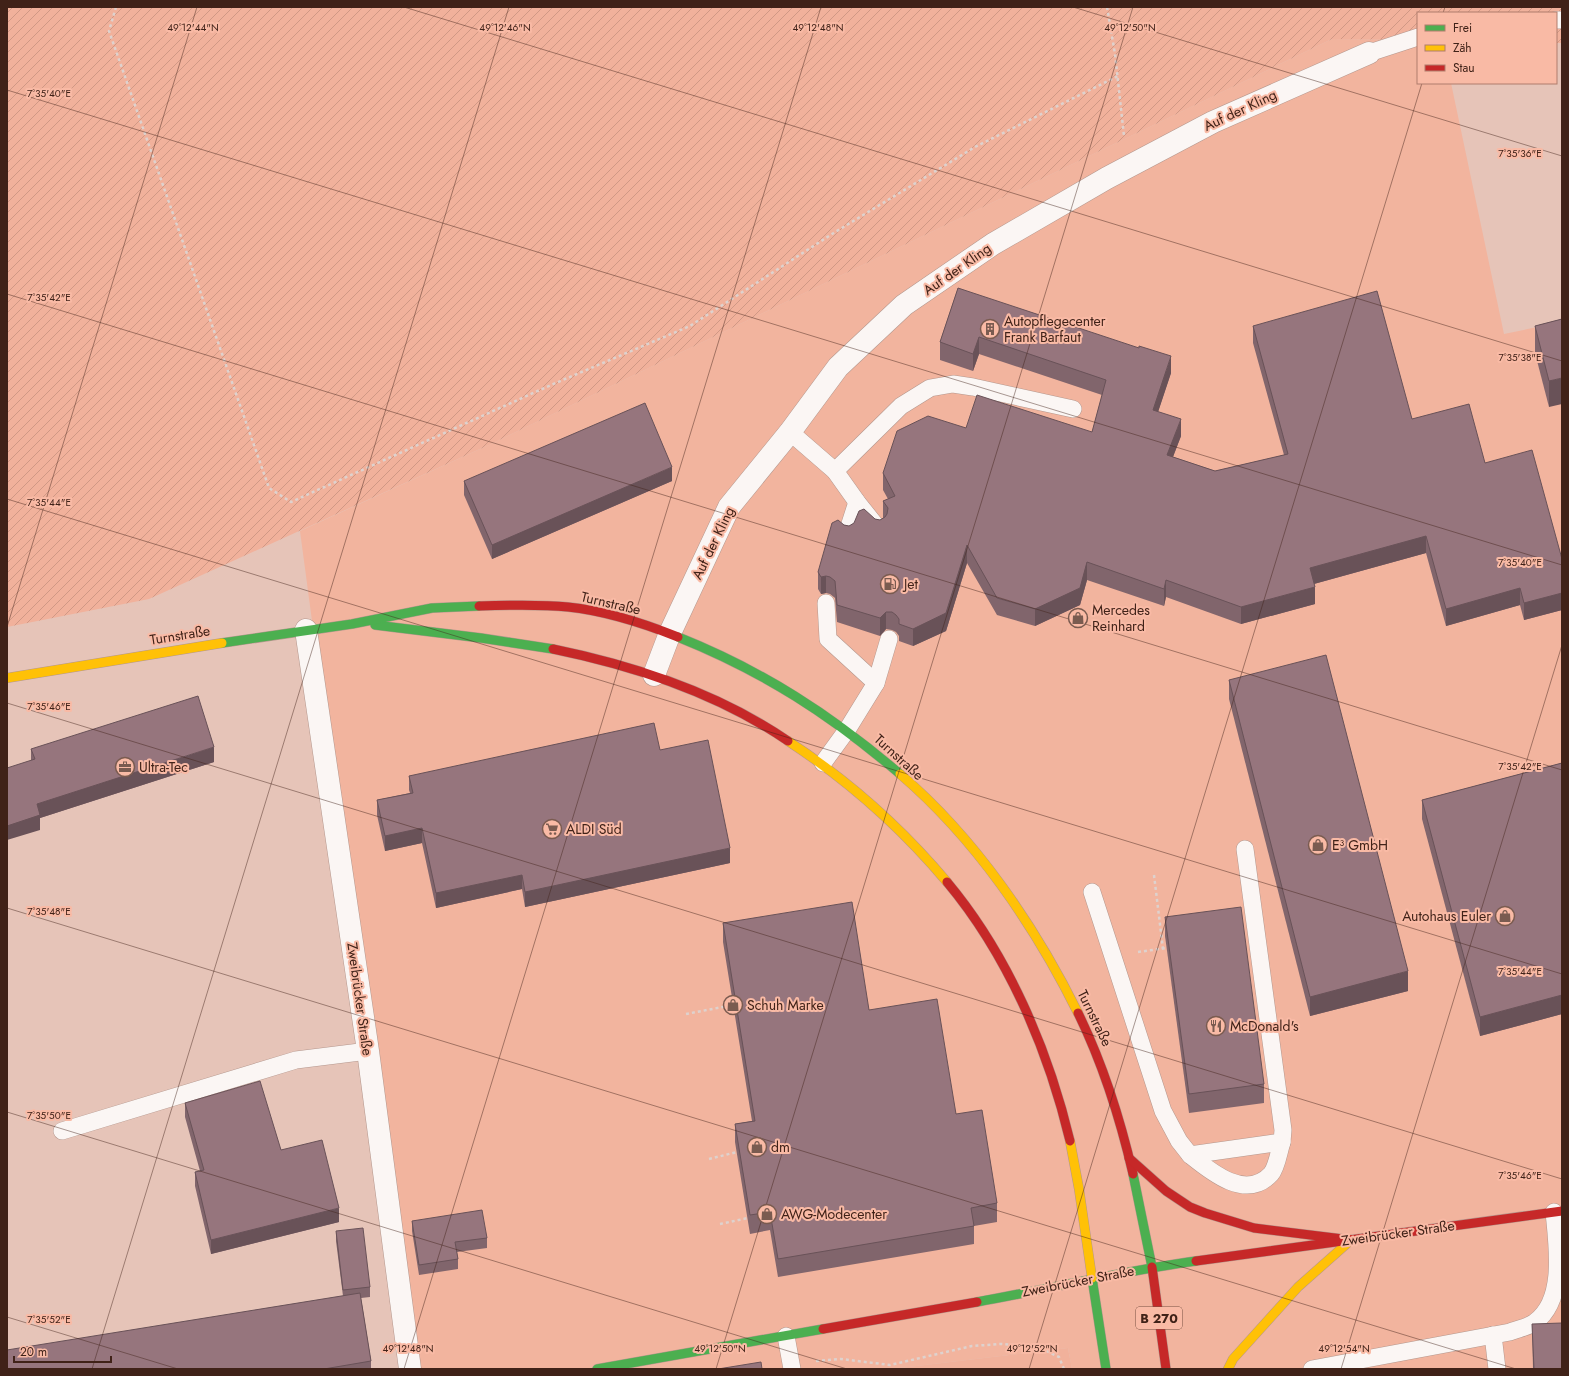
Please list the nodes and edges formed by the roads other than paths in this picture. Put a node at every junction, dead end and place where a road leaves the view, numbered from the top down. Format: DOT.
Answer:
graph roads {
  1 [pos="1417,37"];
  2 [pos="1369,53"];
  3 [pos="1072,409"];
  4 [pos="790,432"];
  5 [pos="835,471"];
  6 [pos="857,502"];
  7 [pos="878,527"];
  8 [pos="847,534"];
  9 [pos="826,603"];
  10 [pos="358,623"];
  11 [pos="306,630"];
  12 [pos="670,633"];
  13 [pos="889,638"];
  14 [pos="654,676"];
  15 [pos="7,678"];
  16 [pos="876,683"];
  17 [pos="848,730"];
  18 [pos="823,763"];
  19 [pos="1245,849"];
  20 [pos="1092,892"];
  21 [pos="368,1051"];
  22 [pos="62,1132"];
  23 [pos="1282,1142"];
  24 [pos="1190,1155"];
  25 [pos="1129,1158"];
  26 [pos="1558,1212"];
  27 [pos="1351,1240"];
  28 [pos="1152,1267"];
  29 [pos="1092,1278"];
  30 [pos="1493,1335"];
  31 [pos="786,1336"];
  32 [pos="792,1366"];
  33 [pos="626,1367"];
  34 [pos="410,1369"];
  35 [pos="597,1369"];
  36 [pos="1106,1369"];
  37 [pos="1166,1369"];
  38 [pos="1228,1369"];
  39 [pos="1312,1369"];
  40 [pos="1497,1369"];
  1 -- 2 [label="lane, Auf der Kling"];
  2 -- 4 [label="street, Auf der Kling"];
  3 -- 5 [label="lane"];
  4 -- 5 [label="lane"];
  4 -- 12 [label="street, Auf der Kling"];
  5 -- 6 [label="lane"];
  6 -- 7 [label="lane"];
  6 -- 8 [label="lane"];
  9 -- 16 [label="lane"];
  10 -- 11 [label="street, Turnstraße"];
  10 -- 12 [label="street, Turnstraße"];
  10 -- 14 [label="street, Turnstraße"];
  11 -- 15 [label="street, Turnstraße"];
  11 -- 21 [label="street, Zweibrücker Straße"];
  12 -- 14 [label="street, Auf der Kling"];
  12 -- 17 [label="street, Turnstraße"];
  13 -- 16 [label="lane"];
  14 -- 18 [label="street, Turnstraße"];
  16 -- 17 [label="lane"];
  17 -- 18 [label="lane"];
  17 -- 25 [label="street, Turnstraße"];
  18 -- 29 [label="street, Turnstraße"];
  19 -- 23 [label="lane"];
  20 -- 24 [label="lane"];
  21 -- 22 [label="lane"];
  21 -- 34 [label="street, Zweibrücker Straße"];
  23 -- 24 [label="lane"];
  23 -- 24 [label="lane"];
  25 -- 27 [label="street"];
  25 -- 28 [label="street, Turnstraße"];
  26 -- 27 [label="street, Zweibrücker Straße"];
  26 -- 30 [label="lane"];
  27 -- 28 [label="street, Zweibrücker Straße"];
  27 -- 38 [label="street"];
  28 -- 29 [label="street, Zweibrücker Straße"];
  28 -- 37 [label="street, B 270"];
  29 -- 31 [label="street, Zweibrücker Straße"];
  29 -- 36 [label="street, Turnstraße"];
  30 -- 39 [label="lane"];
  30 -- 40 [label="lane"];
  31 -- 32 [label="lane"];
  31 -- 33 [label="street, Zweibrücker Straße"];
  33 -- 35 [label="street, Zweibrücker Straße"];
}
